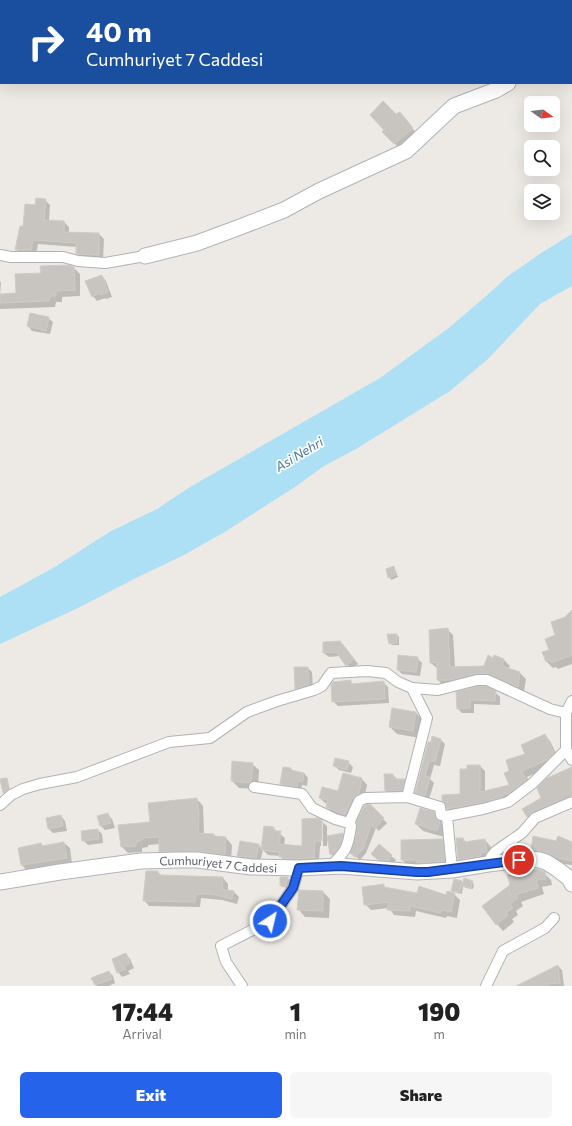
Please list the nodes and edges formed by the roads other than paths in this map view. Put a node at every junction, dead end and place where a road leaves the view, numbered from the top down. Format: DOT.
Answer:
graph roads {
  1 [pos="506,84"];
  2 [pos="0,255"];
  3 [pos="145,256"];
  4 [pos="412,688"];
  5 [pos="572,701"];
  6 [pos="566,713"];
  7 [pos="569,734"];
  8 [pos="566,750"];
  9 [pos="572,760"];
  10 [pos="254,787"];
  11 [pos="407,797"];
  12 [pos="572,802"];
  13 [pos="0,804"];
  14 [pos="447,816"];
  15 [pos="349,823"];
  16 [pos="488,864"];
  17 [pos="330,867"];
  18 [pos="299,868"];
  19 [pos="452,870"];
  20 [pos="0,882"];
  21 [pos="572,884"];
  22 [pos="554,918"];
  23 [pos="242,986"];
  24 [pos="486,986"];
  1 -- 3 [label="main road"];
  2 -- 3 [label="street"];
  4 -- 6 [label="street"];
  4 -- 11 [label="street"];
  4 -- 13 [label="street"];
  5 -- 6 [label="street"];
  6 -- 7 [label="street"];
  7 -- 8 [label="street"];
  8 -- 9 [label="street"];
  8 -- 14 [label="street"];
  10 -- 15 [label="street"];
  11 -- 14 [label="street"];
  11 -- 15 [label="street"];
  12 -- 16 [label="street"];
  14 -- 19 [label="street"];
  15 -- 17 [label="street"];
  16 -- 19 [label="main road, Cumhuriyet 7 Caddesi"];
  16 -- 21 [label="main road, Cumhuriyet 7 Caddesi"];
  17 -- 18 [label="main road, Cumhuriyet 7 Caddesi"];
  17 -- 19 [label="main road, Cumhuriyet 7 Caddesi"];
  18 -- 20 [label="main road, Cumhuriyet 7 Caddesi"];
  18 -- 23 [label="street"];
  22 -- 24 [label="street"];
}
